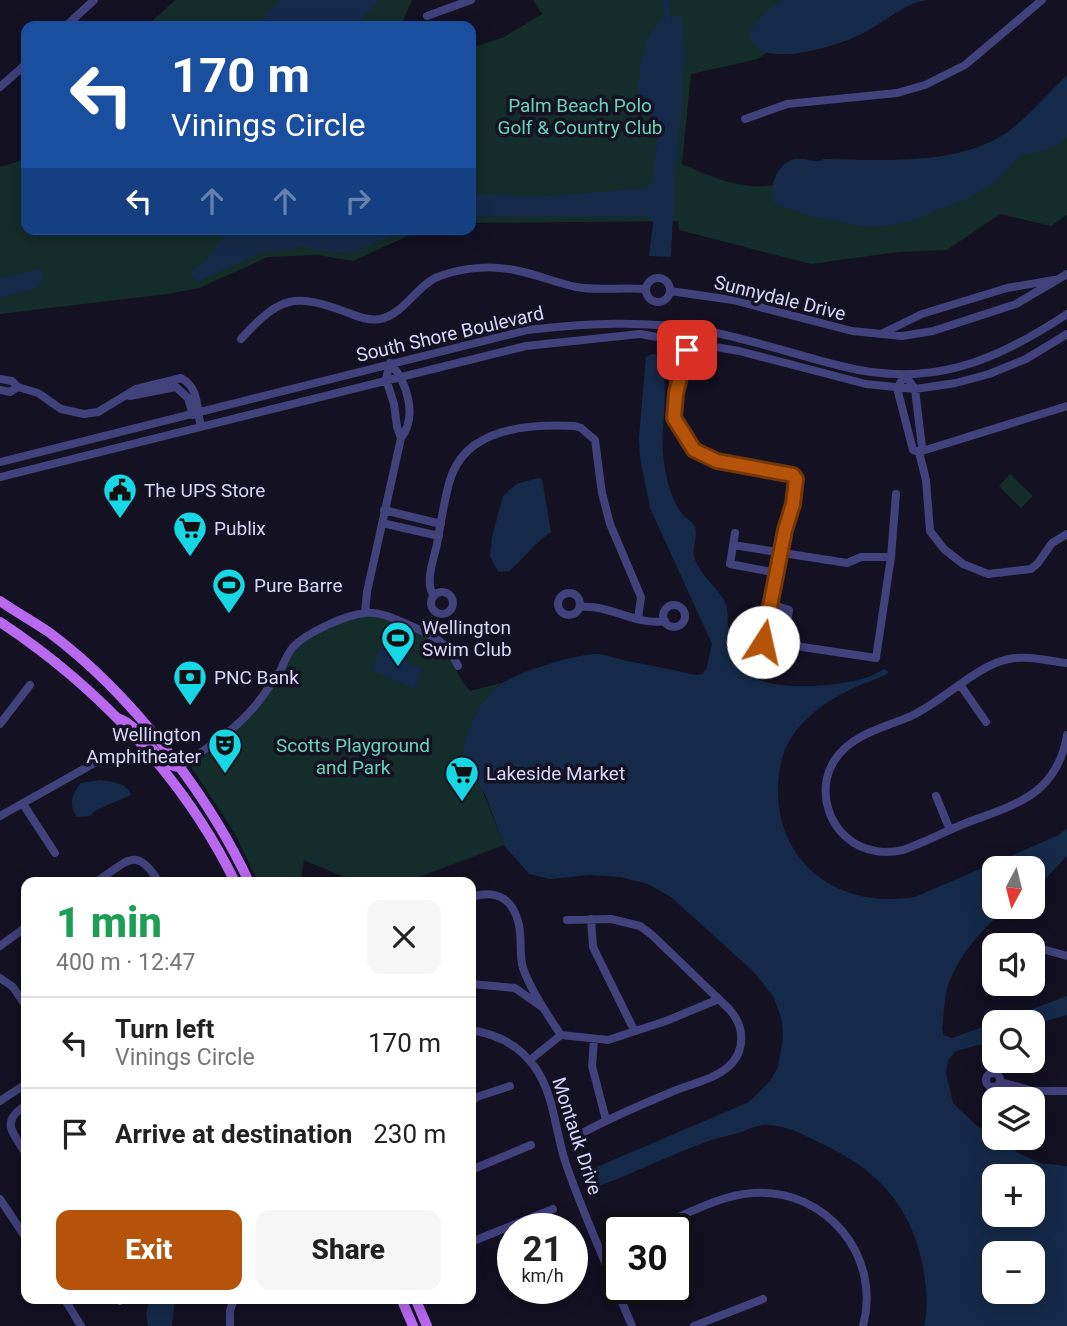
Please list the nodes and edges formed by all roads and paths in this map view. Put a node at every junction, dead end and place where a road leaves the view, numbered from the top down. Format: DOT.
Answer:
graph roads {
  1 [pos="94,0"];
  2 [pos="471,0"];
  3 [pos="1042,0"];
  4 [pos="427,16"];
  5 [pos="71,21"];
  6 [pos="21,68"];
  7 [pos="0,87"];
  8 [pos="745,119"];
  9 [pos="1067,274"];
  10 [pos="1057,280"];
  11 [pos="645,289"];
  12 [pos="670,291"];
  13 [pos="1067,314"];
  14 [pos="679,328"];
  15 [pos="690,329"];
  16 [pos="883,333"];
  17 [pos="1067,334"];
  18 [pos="241,339"];
  19 [pos="678,340"];
  20 [pos="688,342"];
  21 [pos="390,363"];
  22 [pos="905,375"];
  23 [pos="401,376"];
  24 [pos="0,379"];
  25 [pos="386,379"];
  26 [pos="18,387"];
  27 [pos="897,388"];
  28 [pos="915,389"];
  29 [pos="0,390"];
  30 [pos="676,393"];
  31 [pos="1067,406"];
  32 [pos="196,412"];
  33 [pos="200,424"];
  34 [pos="401,438"];
  35 [pos="74,443"];
  36 [pos="919,452"];
  37 [pos="78,458"];
  38 [pos="0,462"];
  39 [pos="0,477"];
  40 [pos="896,494"];
  41 [pos="384,510"];
  42 [pos="422,520"];
  43 [pos="382,523"];
  44 [pos="441,524"];
  45 [pos="420,531"];
  46 [pos="735,533"];
  47 [pos="1067,534"];
  48 [pos="439,536"];
  49 [pos="733,545"];
  50 [pos="781,553"];
  51 [pos="891,557"];
  52 [pos="777,573"];
  53 [pos="434,596"];
  54 [pos="0,601"];
  55 [pos="770,604"];
  56 [pos="580,607"];
  57 [pos="365,613"];
  58 [pos="638,619"];
  59 [pos="665,621"];
  60 [pos="0,622"];
  61 [pos="784,644"];
  62 [pos="1067,663"];
  63 [pos="458,666"];
  64 [pos="30,685"];
  65 [pos="961,686"];
  66 [pos="116,718"];
  67 [pos="986,722"];
  68 [pos="0,724"];
  69 [pos="1067,735"];
  70 [pos="1065,751"];
  71 [pos="98,761"];
  72 [pos="180,767"];
  73 [pos="936,796"];
  74 [pos="23,804"];
  75 [pos="0,816"];
  76 [pos="950,830"];
  77 [pos="55,853"];
  78 [pos="104,877"];
  79 [pos="156,877"];
  80 [pos="233,877"];
  81 [pos="246,877"];
  82 [pos="476,896"];
  83 [pos="591,919"];
  84 [pos="567,920"];
  85 [pos="21,931"];
  86 [pos="0,946"];
  87 [pos="1045,949"];
  88 [pos="1067,956"];
  89 [pos="0,978"];
  90 [pos="476,984"];
  91 [pos="21,999"];
  92 [pos="719,999"];
  93 [pos="544,1009"];
  94 [pos="634,1030"];
  95 [pos="476,1031"];
  96 [pos="561,1035"];
  97 [pos="594,1040"];
  98 [pos="530,1060"];
  99 [pos="1001,1082"];
  100 [pos="510,1086"];
  101 [pos="21,1087"];
  102 [pos="1067,1091"];
  103 [pos="476,1098"];
  104 [pos="0,1101"];
  105 [pos="21,1108"];
  106 [pos="606,1120"];
  107 [pos="575,1137"];
  108 [pos="21,1145"];
  109 [pos="531,1145"];
  110 [pos="476,1168"];
  111 [pos="0,1199"];
  112 [pos="553,1209"];
  113 [pos="690,1213"];
  114 [pos="21,1230"];
  115 [pos="476,1240"];
  116 [pos="601,1250"];
  117 [pos="763,1299"];
  118 [pos="68,1304"];
  119 [pos="232,1304"];
  120 [pos="404,1304"];
  121 [pos="418,1304"];
  122 [pos="81,1326"];
  123 [pos="230,1326"];
  124 [pos="413,1326"];
  125 [pos="427,1326"];
  126 [pos="632,1326"];
  127 [pos="694,1326"];
  128 [pos="863,1326"];
  1 -- 5 [label="street"];
  2 -- 4 [label="street"];
  3 -- 8 [label="street"];
  6 -- 7 [label="street"];
  9 -- 10 [label="street, Sunnydale Drive"];
  10 -- 16 [label="street, Sunnydale Drive"];
  10 -- 16 [label="street, Sunnydale Drive"];
  11 -- 12 [label="street, Sunnydale Drive"];
  11 -- 12 [label="street, Sunnydale Drive"];
  11 -- 18 [label="street, Sunnydale Drive"];
  12 -- 16 [label="street, Sunnydale Drive"];
  13 -- 22 [label="street, South Shore Boulevard"];
  14 -- 15 [label="street, South Shore Boulevard"];
  14 -- 19 [label="street"];
  14 -- 21 [label="street, South Shore Boulevard"];
  15 -- 20 [label="street"];
  15 -- 22 [label="street, South Shore Boulevard"];
  17 -- 28 [label="street, South Shore Boulevard"];
  19 -- 20 [label="street, South Shore Boulevard"];
  19 -- 23 [label="street, South Shore Boulevard"];
  19 -- 30 [label="street"];
  20 -- 27 [label="street, South Shore Boulevard"];
  20 -- 30 [label="street"];
  21 -- 23 [label="street"];
  21 -- 25 [label="street"];
  21 -- 32 [label="street, South Shore Boulevard"];
  22 -- 27 [label="street"];
  22 -- 28 [label="street"];
  23 -- 25 [label="street, South Shore Boulevard"];
  23 -- 34 [label="street"];
  24 -- 26 [label="street"];
  25 -- 33 [label="street, South Shore Boulevard"];
  25 -- 34 [label="street"];
  26 -- 29 [label="street"];
  26 -- 32 [label="street"];
  27 -- 28 [label="street, South Shore Boulevard"];
  27 -- 36 [label="street"];
  28 -- 36 [label="street"];
  30 -- 50 [label="street"];
  31 -- 36 [label="street"];
  32 -- 33 [label="street"];
  32 -- 35 [label="street, South Shore Boulevard"];
  33 -- 37 [label="street, South Shore Boulevard"];
  34 -- 41 [label="street"];
  35 -- 37 [label="street"];
  35 -- 38 [label="street, South Shore Boulevard"];
  36 -- 47 [label="street"];
  37 -- 39 [label="street, South Shore Boulevard"];
  40 -- 51 [label="street"];
  41 -- 42 [label="street"];
  41 -- 43 [label="street"];
  42 -- 44 [label="street"];
  42 -- 45 [label="street"];
  43 -- 45 [label="street"];
  43 -- 57 [label="street"];
  44 -- 48 [label="street"];
  44 -- 58 [label="street"];
  45 -- 48 [label="street"];
  46 -- 49 [label="street"];
  48 -- 53 [label="street"];
  49 -- 50 [label="street"];
  49 -- 52 [label="street"];
  50 -- 51 [label="street"];
  50 -- 52 [label="street"];
  51 -- 61 [label="street"];
  52 -- 55 [label="street"];
  54 -- 72 [label="main road"];
  55 -- 61 [label="street"];
  55 -- 61 [label="street"];
  56 -- 58 [label="street"];
  57 -- 63 [label="street"];
  57 -- 72 [label="street"];
  58 -- 59 [label="street"];
  60 -- 66 [label="main road"];
  62 -- 65 [label="street"];
  64 -- 68 [label="street"];
  65 -- 67 [label="street"];
  65 -- 76 [label="street"];
  66 -- 72 [label="main road"];
  66 -- 80 [label="main road"];
  69 -- 70 [label="street"];
  70 -- 76 [label="street"];
  71 -- 74 [label="street"];
  72 -- 81 [label="main road"];
  73 -- 76 [label="street"];
  74 -- 75 [label="street"];
  74 -- 77 [label="street"];
  78 -- 79 [label="street"];
  82 -- 93 [label="street"];
  83 -- 84 [label="street"];
  83 -- 92 [label="street"];
  83 -- 94 [label="street"];
  85 -- 86 [label="street"];
  87 -- 88 [label="street"];
  89 -- 91 [label="street"];
  90 -- 93 [label="street"];
  92 -- 94 [label="street"];
  92 -- 106 [label="street"];
  93 -- 96 [label="street"];
  94 -- 97 [label="street"];
  95 -- 98 [label="street, Montauk Drive"];
  96 -- 97 [label="street"];
  96 -- 98 [label="street"];
  97 -- 106 [label="street"];
  98 -- 116 [label="street, Montauk Drive"];
  99 -- 102 [label="street"];
  100 -- 103 [label="street"];
  101 -- 104 [label="street"];
  105 -- 108 [label="street"];
  106 -- 107 [label="street"];
  109 -- 110 [label="street"];
  111 -- 114 [label="street"];
  112 -- 115 [label="street"];
  113 -- 128 [label="street"];
  116 -- 126 [label="street, Montauk Drive"];
  117 -- 127 [label="street"];
  118 -- 122 [label="street"];
  119 -- 123 [label="street"];
  120 -- 124 [label="main road"];
  121 -- 125 [label="main road"];
}
